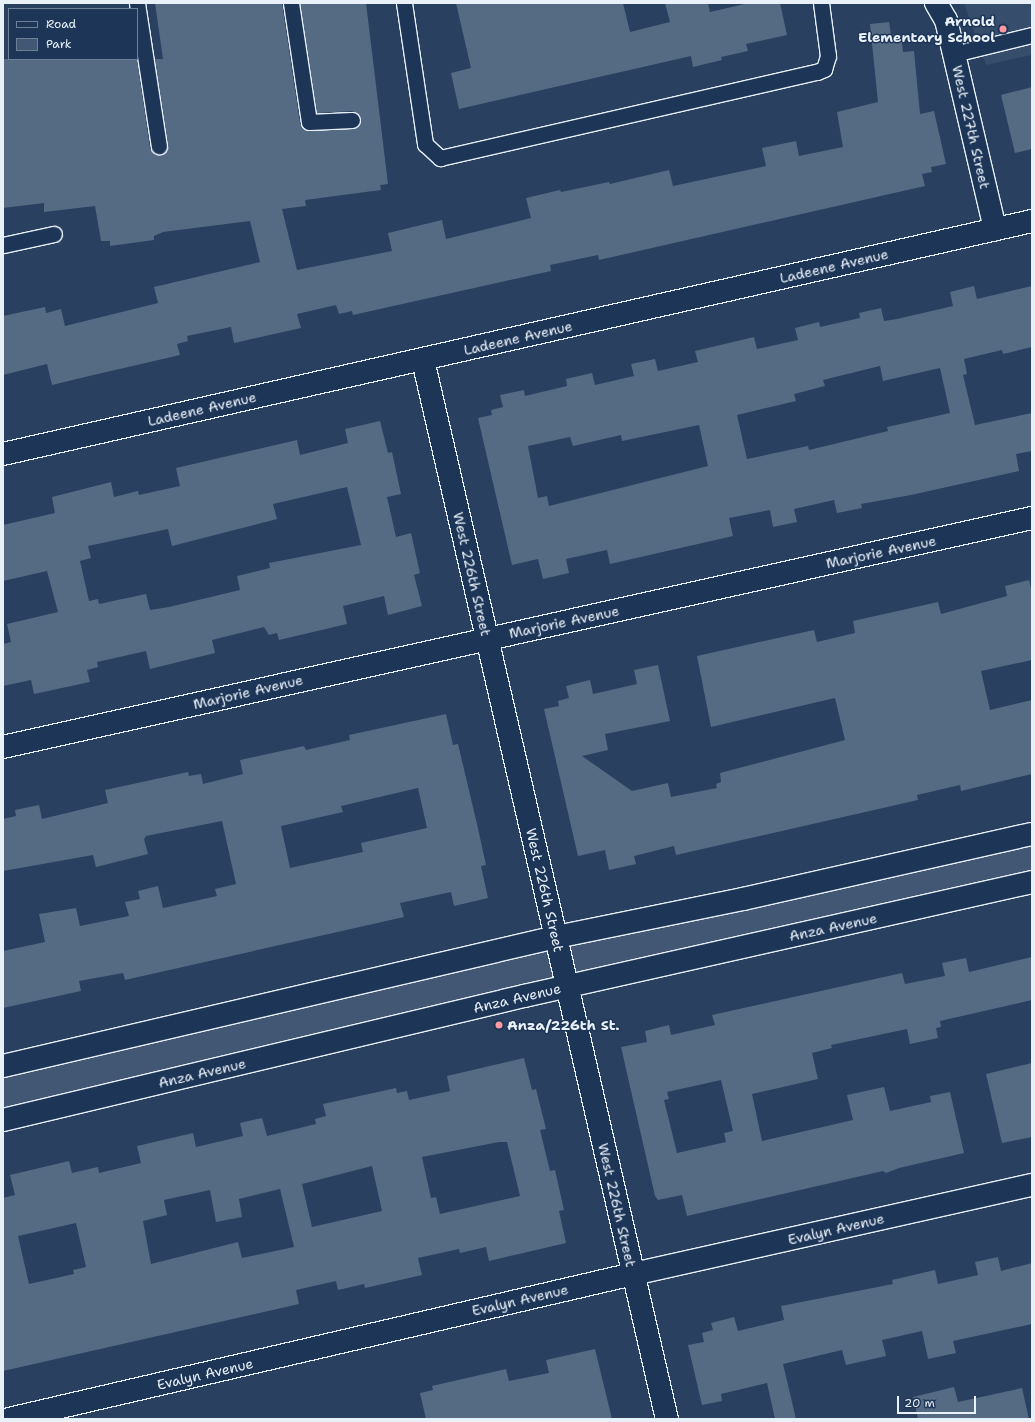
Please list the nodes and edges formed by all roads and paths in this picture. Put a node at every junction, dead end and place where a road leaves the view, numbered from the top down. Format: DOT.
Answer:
graph roads {
  1 [pos="291,3"];
  2 [pos="404,3"];
  3 [pos="822,3"];
  4 [pos="936,3"];
  5 [pos="138,10"];
  6 [pos="1032,35"];
  7 [pos="954,54"];
  8 [pos="352,120"];
  9 [pos="159,146"];
  10 [pos="1032,221"];
  11 [pos="995,229"];
  12 [pos="54,234"];
  13 [pos="3,246"];
  14 [pos="423,360"];
  15 [pos="3,454"];
  16 [pos="1032,518"];
  17 [pos="487,639"];
  18 [pos="3,747"];
  19 [pos="1032,834"];
  20 [pos="1032,882"];
  21 [pos="556,937"];
  22 [pos="567,986"];
  23 [pos="3,1066"];
  24 [pos="3,1120"];
  25 [pos="1032,1186"];
  26 [pos="633,1274"];
  27 [pos="9,1419"];
  28 [pos="667,1419"];
  1 -- 8 [label="lane"];
  2 -- 3 [label="lane"];
  4 -- 7 [label="street, West 227th Street"];
  5 -- 9 [label="lane"];
  6 -- 7 [label="lane"];
  7 -- 11 [label="street, West 227th Street"];
  10 -- 11 [label="street, Ladeene Avenue"];
  11 -- 14 [label="street, Ladeene Avenue"];
  12 -- 13 [label="lane"];
  14 -- 15 [label="street, Ladeene Avenue"];
  14 -- 17 [label="street, West 226th Street"];
  16 -- 17 [label="street, Marjorie Avenue"];
  17 -- 18 [label="street, Marjorie Avenue"];
  17 -- 21 [label="street, West 226th Street"];
  19 -- 21 [label="street"];
  20 -- 22 [label="street, Anza Avenue"];
  21 -- 22 [label="street, West 226th Street"];
  21 -- 23 [label="street"];
  22 -- 24 [label="street, Anza Avenue"];
  22 -- 26 [label="street, West 226th Street"];
  25 -- 26 [label="street, Evalyn Avenue"];
  26 -- 27 [label="street, Evalyn Avenue"];
  26 -- 28 [label="street, West 226th Street"];
}
